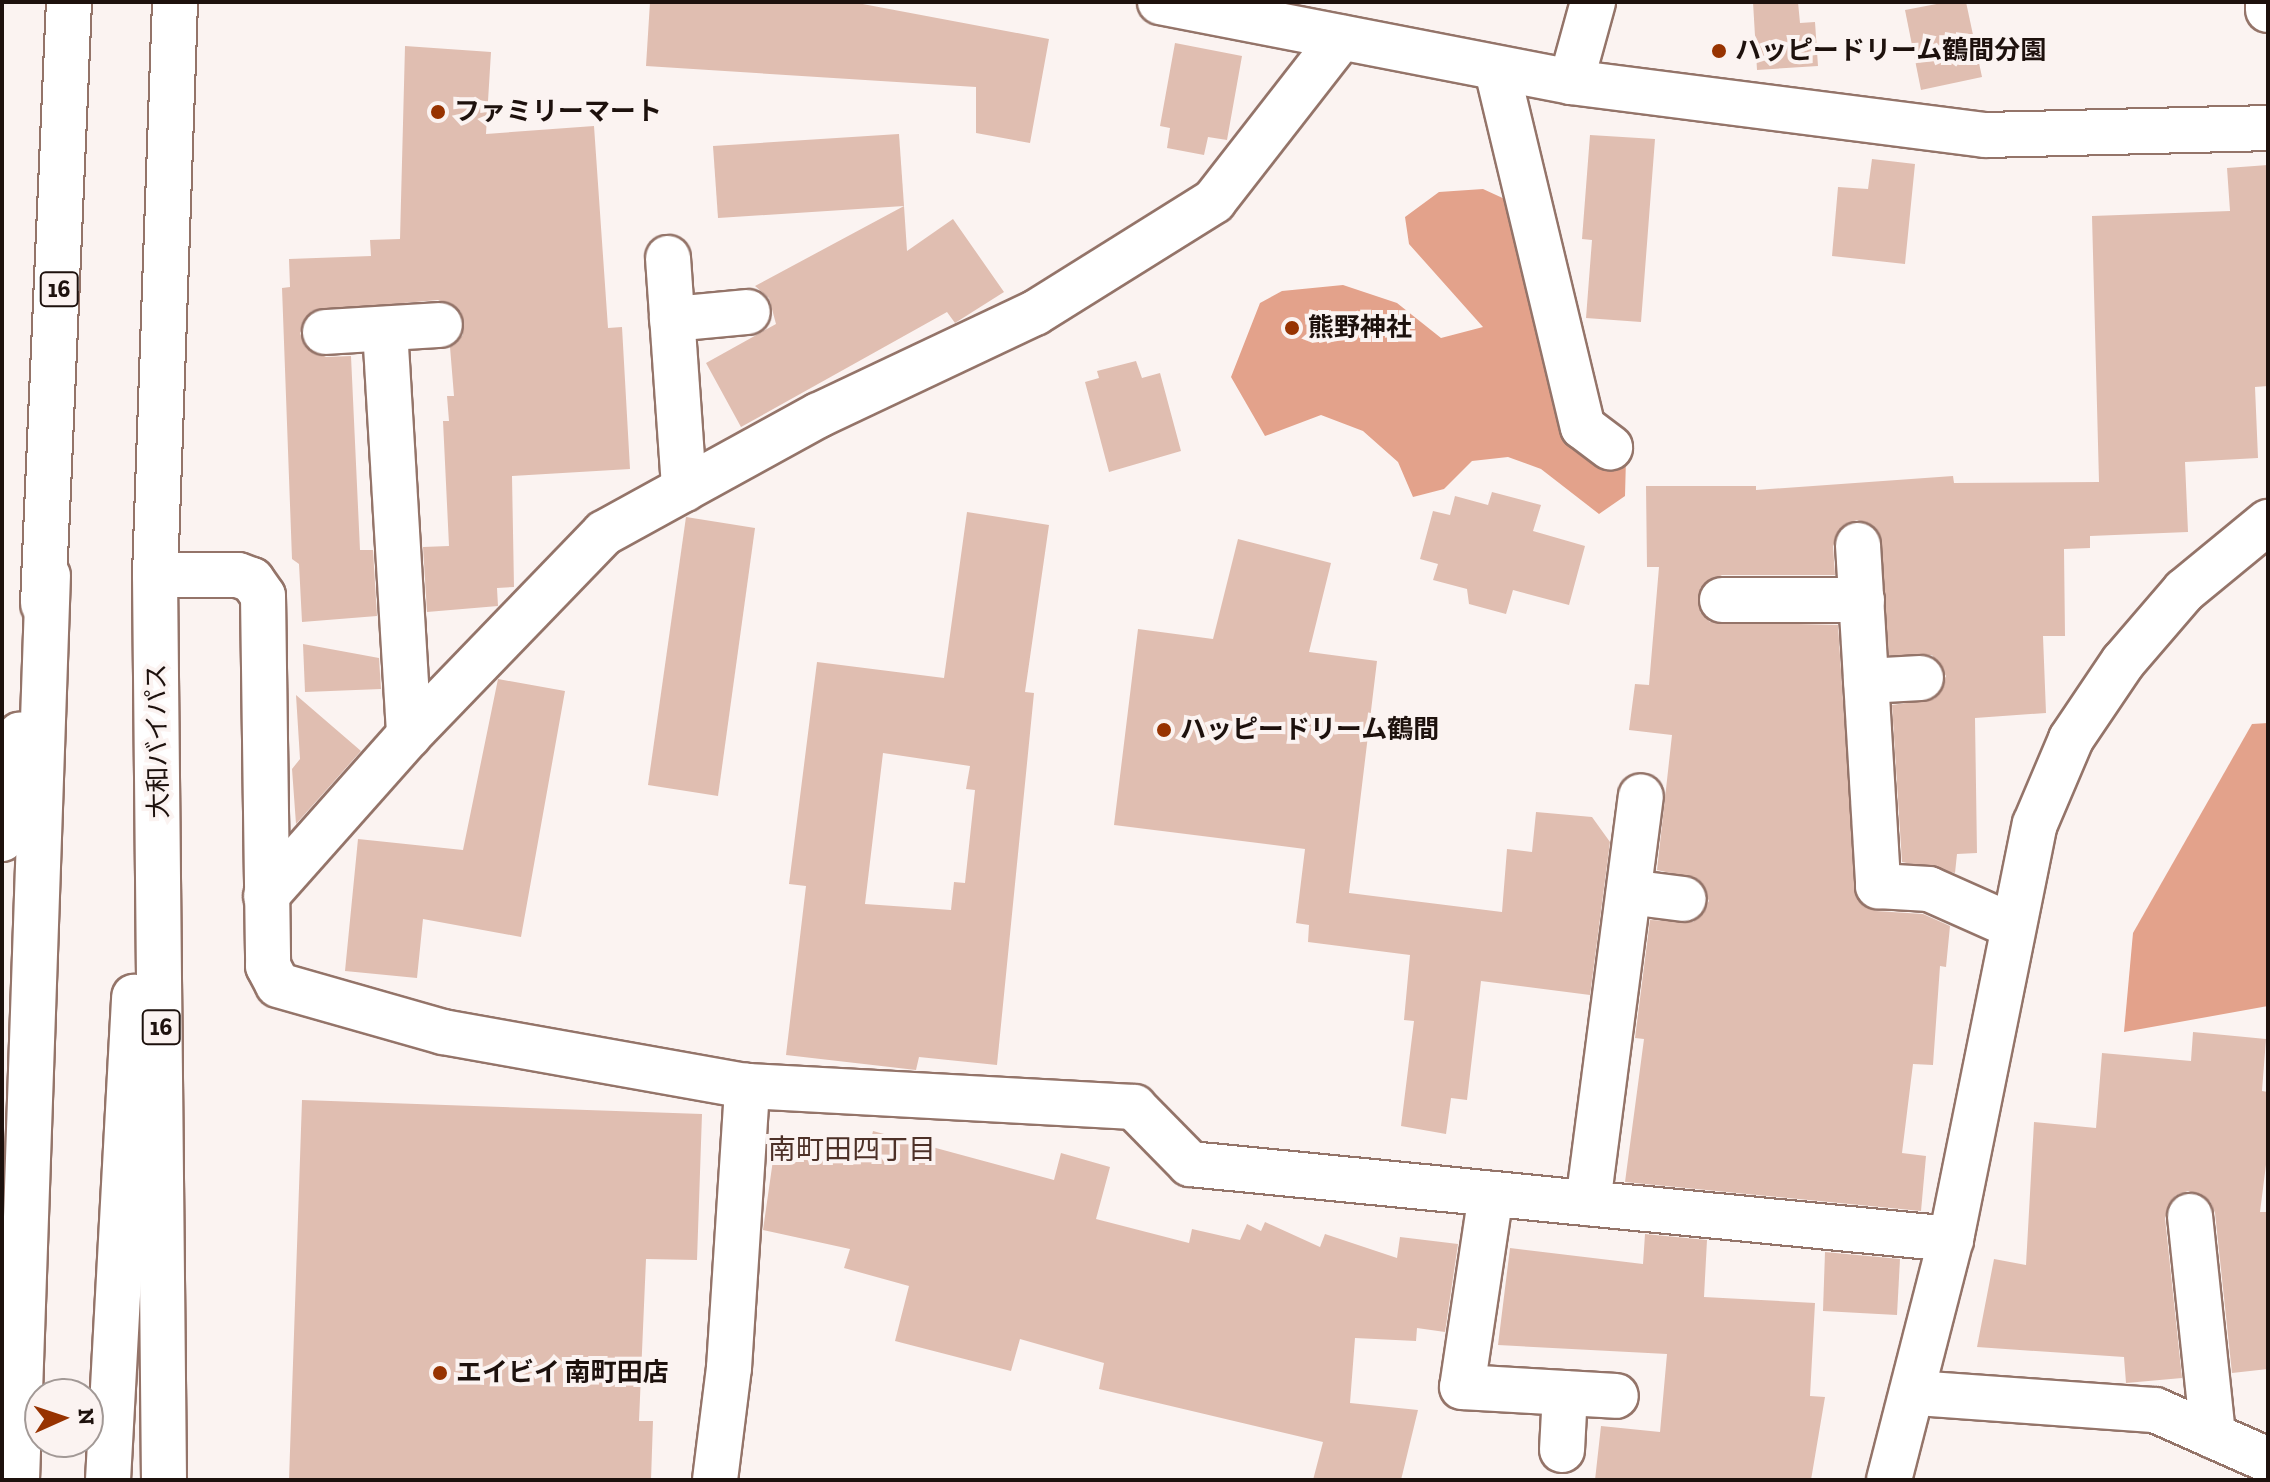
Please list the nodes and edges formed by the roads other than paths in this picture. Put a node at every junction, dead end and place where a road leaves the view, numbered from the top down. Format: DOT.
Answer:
graph roads {
  1 [pos="69,2"];
  2 [pos="175,2"];
  3 [pos="1160,2"];
  4 [pos="1593,2"];
  5 [pos="2268,2"];
  6 [pos="2268,10"];
  7 [pos="1341,38"];
  8 [pos="1497,70"];
  9 [pos="1571,82"];
  10 [pos="2268,128"];
  11 [pos="668,258"];
  12 [pos="748,312"];
  13 [pos="672,319"];
  14 [pos="440,325"];
  15 [pos="385,329"];
  16 [pos="325,332"];
  17 [pos="1610,447"];
  18 [pos="684,489"];
  19 [pos="2268,522"];
  20 [pos="1858,545"];
  21 [pos="155,575"];
  22 [pos="48,576"];
  23 [pos="1722,600"];
  24 [pos="1862,600"];
  25 [pos="1921,678"];
  26 [pos="1866,681"];
  27 [pos="409,735"];
  28 [pos="1641,796"];
  29 [pos="2,839"];
  30 [pos="1629,892"];
  31 [pos="266,896"];
  32 [pos="1684,899"];
  33 [pos="2012,926"];
  34 [pos="747,1086"];
  35 [pos="1491,1194"];
  36 [pos="1588,1203"];
  37 [pos="2190,1216"];
  38 [pos="1951,1239"];
  39 [pos="1565,1393"];
  40 [pos="1915,1393"];
  41 [pos="1616,1396"];
  42 [pos="2213,1436"];
  43 [pos="1562,1450"];
  44 [pos="2268,1460"];
  45 [pos="17,1480"];
  46 [pos="108,1480"];
  47 [pos="164,1480"];
  48 [pos="715,1480"];
  49 [pos="1889,1480"];
  1 -- 22 [label="main road, 16"];
  2 -- 21 [label="main road, 大和バイパス / 16"];
  3 -- 7 [label="main road"];
  4 -- 9 [label="main road"];
  5 -- 6 [label="main road"];
  7 -- 8 [label="main road"];
  7 -- 18 [label="main road"];
  8 -- 9 [label="main road"];
  8 -- 17 [label="main road"];
  9 -- 10 [label="main road"];
  11 -- 13 [label="main road"];
  12 -- 13 [label="main road"];
  13 -- 18 [label="main road"];
  14 -- 15 [label="main road"];
  15 -- 16 [label="main road"];
  15 -- 27 [label="main road"];
  18 -- 27 [label="main road"];
  19 -- 33 [label="main road"];
  20 -- 24 [label="main road"];
  21 -- 31 [label="main road"];
  21 -- 46 [label="main road"];
  21 -- 47 [label="main road, 大和バイパス / 16"];
  22 -- 29 [label="main road, 16"];
  22 -- 45 [label="main road"];
  23 -- 24 [label="main road"];
  24 -- 26 [label="main road"];
  25 -- 26 [label="main road"];
  26 -- 33 [label="main road"];
  27 -- 31 [label="main road"];
  28 -- 30 [label="main road"];
  30 -- 32 [label="main road"];
  30 -- 36 [label="main road"];
  31 -- 34 [label="main road"];
  33 -- 38 [label="main road"];
  34 -- 35 [label="main road"];
  34 -- 48 [label="main road"];
  35 -- 36 [label="main road"];
  35 -- 39 [label="main road"];
  36 -- 38 [label="main road"];
  37 -- 42 [label="main road"];
  38 -- 40 [label="main road"];
  39 -- 41 [label="main road"];
  39 -- 43 [label="main road"];
  40 -- 42 [label="main road"];
  40 -- 49 [label="main road"];
  42 -- 44 [label="main road"];
}
